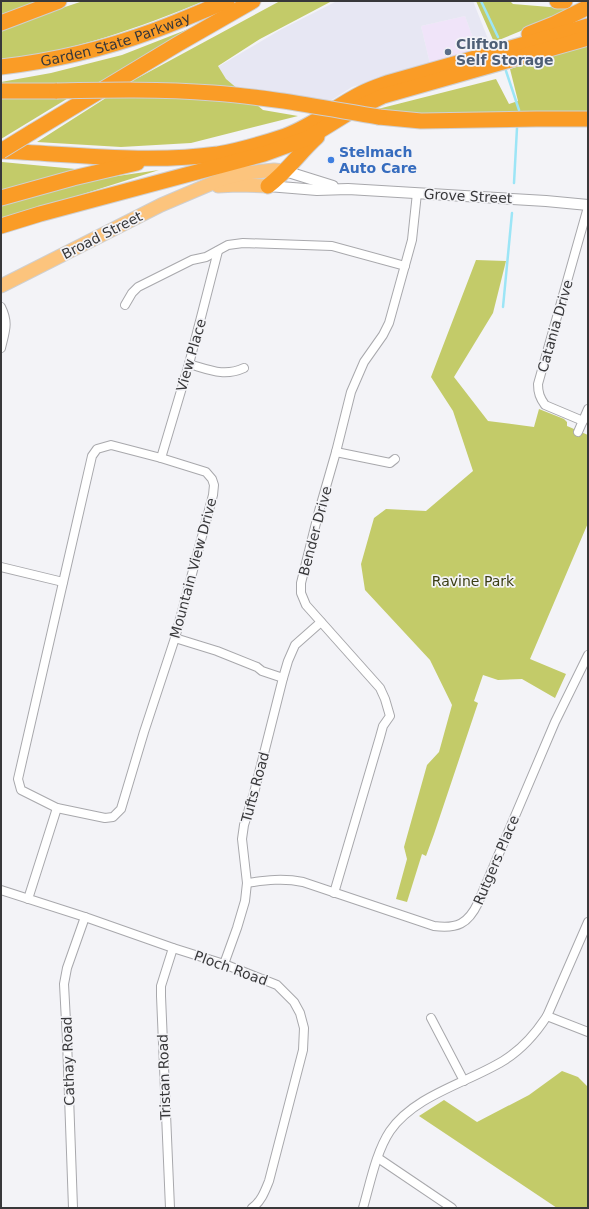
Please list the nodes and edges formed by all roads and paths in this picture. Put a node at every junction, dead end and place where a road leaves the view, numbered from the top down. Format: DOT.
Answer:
graph roads {
  1 [pos="59,1"];
  2 [pos="227,1"];
  3 [pos="253,1"];
  4 [pos="557,1"];
  5 [pos="565,1"];
  6 [pos="588,7"];
  7 [pos="1,23"];
  8 [pos="588,26"];
  9 [pos="588,38"];
  10 [pos="479,57"];
  11 [pos="1,67"];
  12 [pos="1,91"];
  13 [pos="588,119"];
  14 [pos="335,122"];
  15 [pos="1,151"];
  16 [pos="159,158"];
  17 [pos="284,171"];
  18 [pos="268,186"];
  19 [pos="204,187"];
  20 [pos="348,189"];
  21 [pos="417,193"];
  22 [pos="1,198"];
  23 [pos="588,206"];
  24 [pos="1,226"];
  25 [pos="218,251"];
  26 [pos="405,266"];
  27 [pos="1,286"];
  28 [pos="125,305"];
  29 [pos="1,307"];
  30 [pos="1,348"];
  31 [pos="189,364"];
  32 [pos="244,368"];
  33 [pos="588,410"];
  34 [pos="583,421"];
  35 [pos="578,432"];
  36 [pos="336,452"];
  37 [pos="161,458"];
  38 [pos="395,459"];
  39 [pos="1,567"];
  40 [pos="63,582"];
  41 [pos="321,622"];
  42 [pos="175,638"];
  43 [pos="588,655"];
  44 [pos="283,678"];
  45 [pos="57,808"];
  46 [pos="246,883"];
  47 [pos="1,890"];
  48 [pos="334,893"];
  49 [pos="28,899"];
  50 [pos="85,917"];
  51 [pos="588,922"];
  52 [pos="173,948"];
  53 [pos="224,964"];
  54 [pos="547,1016"];
  55 [pos="431,1018"];
  56 [pos="588,1032"];
  57 [pos="464,1081"];
  58 [pos="378,1158"];
  59 [pos="73,1208"];
  60 [pos="170,1208"];
  61 [pos="252,1208"];
  62 [pos="363,1208"];
  63 [pos="452,1208"];
  1 -- 7 [label="highway"];
  2 -- 11 [label="highway, Garden State Parkway"];
  3 -- 15 [label="highway, bridge"];
  4 -- 5 [label="highway"];
  6 -- 10 [label="highway"];
  8 -- 10 [label="highway"];
  9 -- 14 [label="highway"];
  10 -- 16 [label="highway"];
  12 -- 13 [label="highway, bridge"];
  14 -- 17 [label="highway"];
  14 -- 24 [label="highway"];
  15 -- 16 [label="highway"];
  16 -- 22 [label="highway"];
  17 -- 18 [label="highway"];
  17 -- 19 [label="main road, Broad Street"];
  17 -- 20 [label="street, Grove Street"];
  18 -- 19 [label="main road, Broad Street"];
  18 -- 20 [label="street, Grove Street"];
  19 -- 27 [label="main road, Broad Street"];
  20 -- 21 [label="street, Grove Street"];
  21 -- 23 [label="street, Grove Street"];
  21 -- 26 [label="street, Bender Drive"];
  23 -- 34 [label="street, Catania Drive"];
  25 -- 26 [label="street"];
  25 -- 28 [label="street"];
  25 -- 31 [label="street, View Place"];
  26 -- 36 [label="street, Bender Drive"];
  29 -- 30 [label="street"];
  31 -- 32 [label="street"];
  31 -- 37 [label="street, View Place"];
  33 -- 34 [label="street"];
  34 -- 35 [label="street"];
  36 -- 38 [label="street"];
  36 -- 41 [label="street, Bender Drive"];
  37 -- 40 [label="street, Mountain View Drive"];
  37 -- 42 [label="street, Mountain View Drive"];
  39 -- 40 [label="street"];
  40 -- 45 [label="street, Mountain View Drive"];
  41 -- 44 [label="street, Tufts Road"];
  41 -- 48 [label="street, Bender Drive"];
  42 -- 44 [label="street"];
  42 -- 45 [label="street, Mountain View Drive"];
  43 -- 48 [label="street, Rutgers Place"];
  44 -- 46 [label="street, Tufts Road"];
  45 -- 49 [label="street"];
  46 -- 48 [label="street, Rutgers Place"];
  46 -- 53 [label="street, Tufts Road"];
  47 -- 49 [label="street, Ploch Road"];
  49 -- 50 [label="street, Ploch Road"];
  50 -- 52 [label="street, Ploch Road"];
  50 -- 59 [label="street, Cathay Road"];
  51 -- 54 [label="street"];
  52 -- 53 [label="street, Ploch Road"];
  52 -- 60 [label="street, Tristan Road"];
  53 -- 61 [label="street, Ploch Road"];
  54 -- 56 [label="street"];
  54 -- 57 [label="street"];
  55 -- 57 [label="street"];
  57 -- 58 [label="street"];
  58 -- 62 [label="street"];
  58 -- 63 [label="street"];
}
